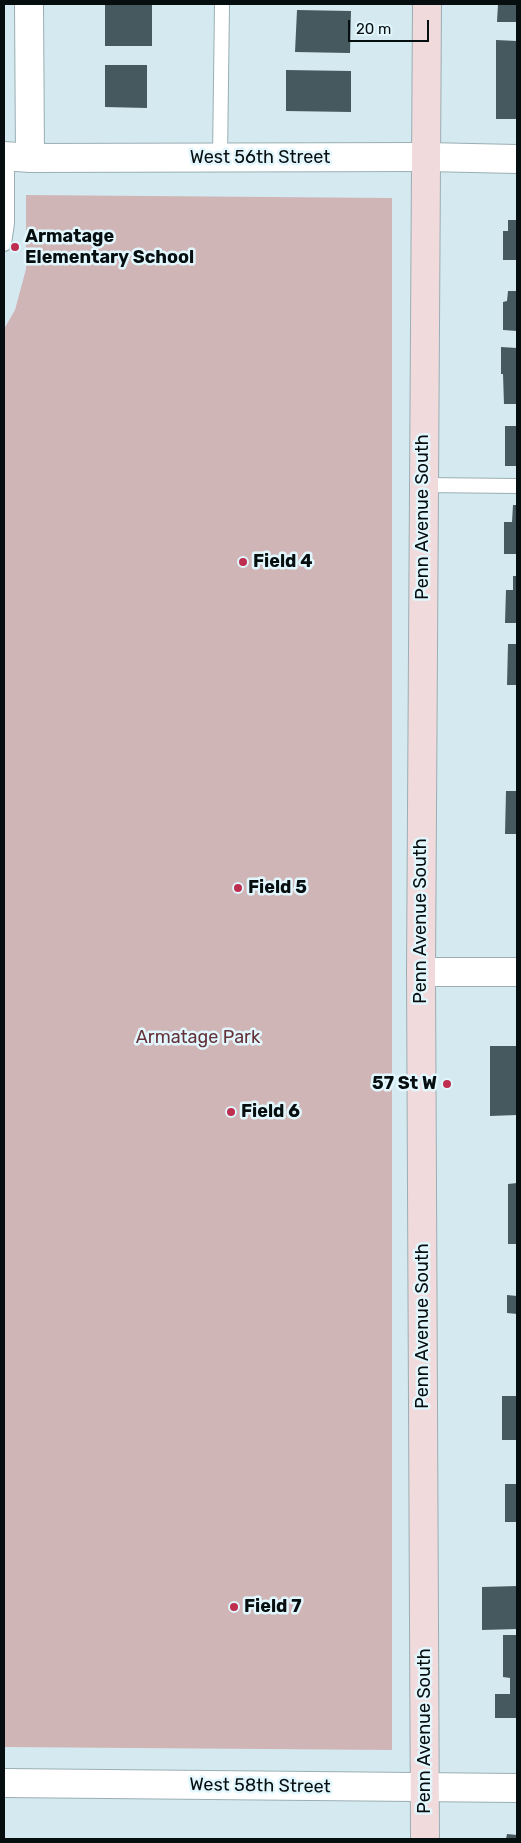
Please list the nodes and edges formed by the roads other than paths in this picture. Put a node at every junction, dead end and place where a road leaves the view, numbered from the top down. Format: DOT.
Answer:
graph roads {
  1 [pos="29,4"];
  2 [pos="222,4"];
  3 [pos="428,4"];
  4 [pos="13,156"];
  5 [pos="220,158"];
  6 [pos="426,158"];
  7 [pos="517,159"];
  8 [pos="4,244"];
  9 [pos="424,485"];
  10 [pos="517,486"];
  11 [pos="421,972"];
  12 [pos="517,972"];
  13 [pos="4,1783"];
  14 [pos="426,1787"];
  15 [pos="517,1788"];
  16 [pos="425,1839"];
  1 -- 4 [label="street"];
  2 -- 5 [label="lane"];
  3 -- 6 [label="main road, Penn Avenue South"];
  4 -- 5 [label="street, West 56th Street"];
  4 -- 8 [label="lane"];
  5 -- 6 [label="street, West 56th Street"];
  6 -- 7 [label="street, West 56th Street"];
  6 -- 9 [label="main road, Penn Avenue South"];
  9 -- 10 [label="lane"];
  9 -- 11 [label="main road, Penn Avenue South"];
  11 -- 12 [label="street"];
  11 -- 14 [label="main road, Penn Avenue South"];
  13 -- 14 [label="street, West 58th Street"];
  14 -- 15 [label="street, West 58th Street"];
  14 -- 16 [label="main road, Penn Avenue South"];
}
